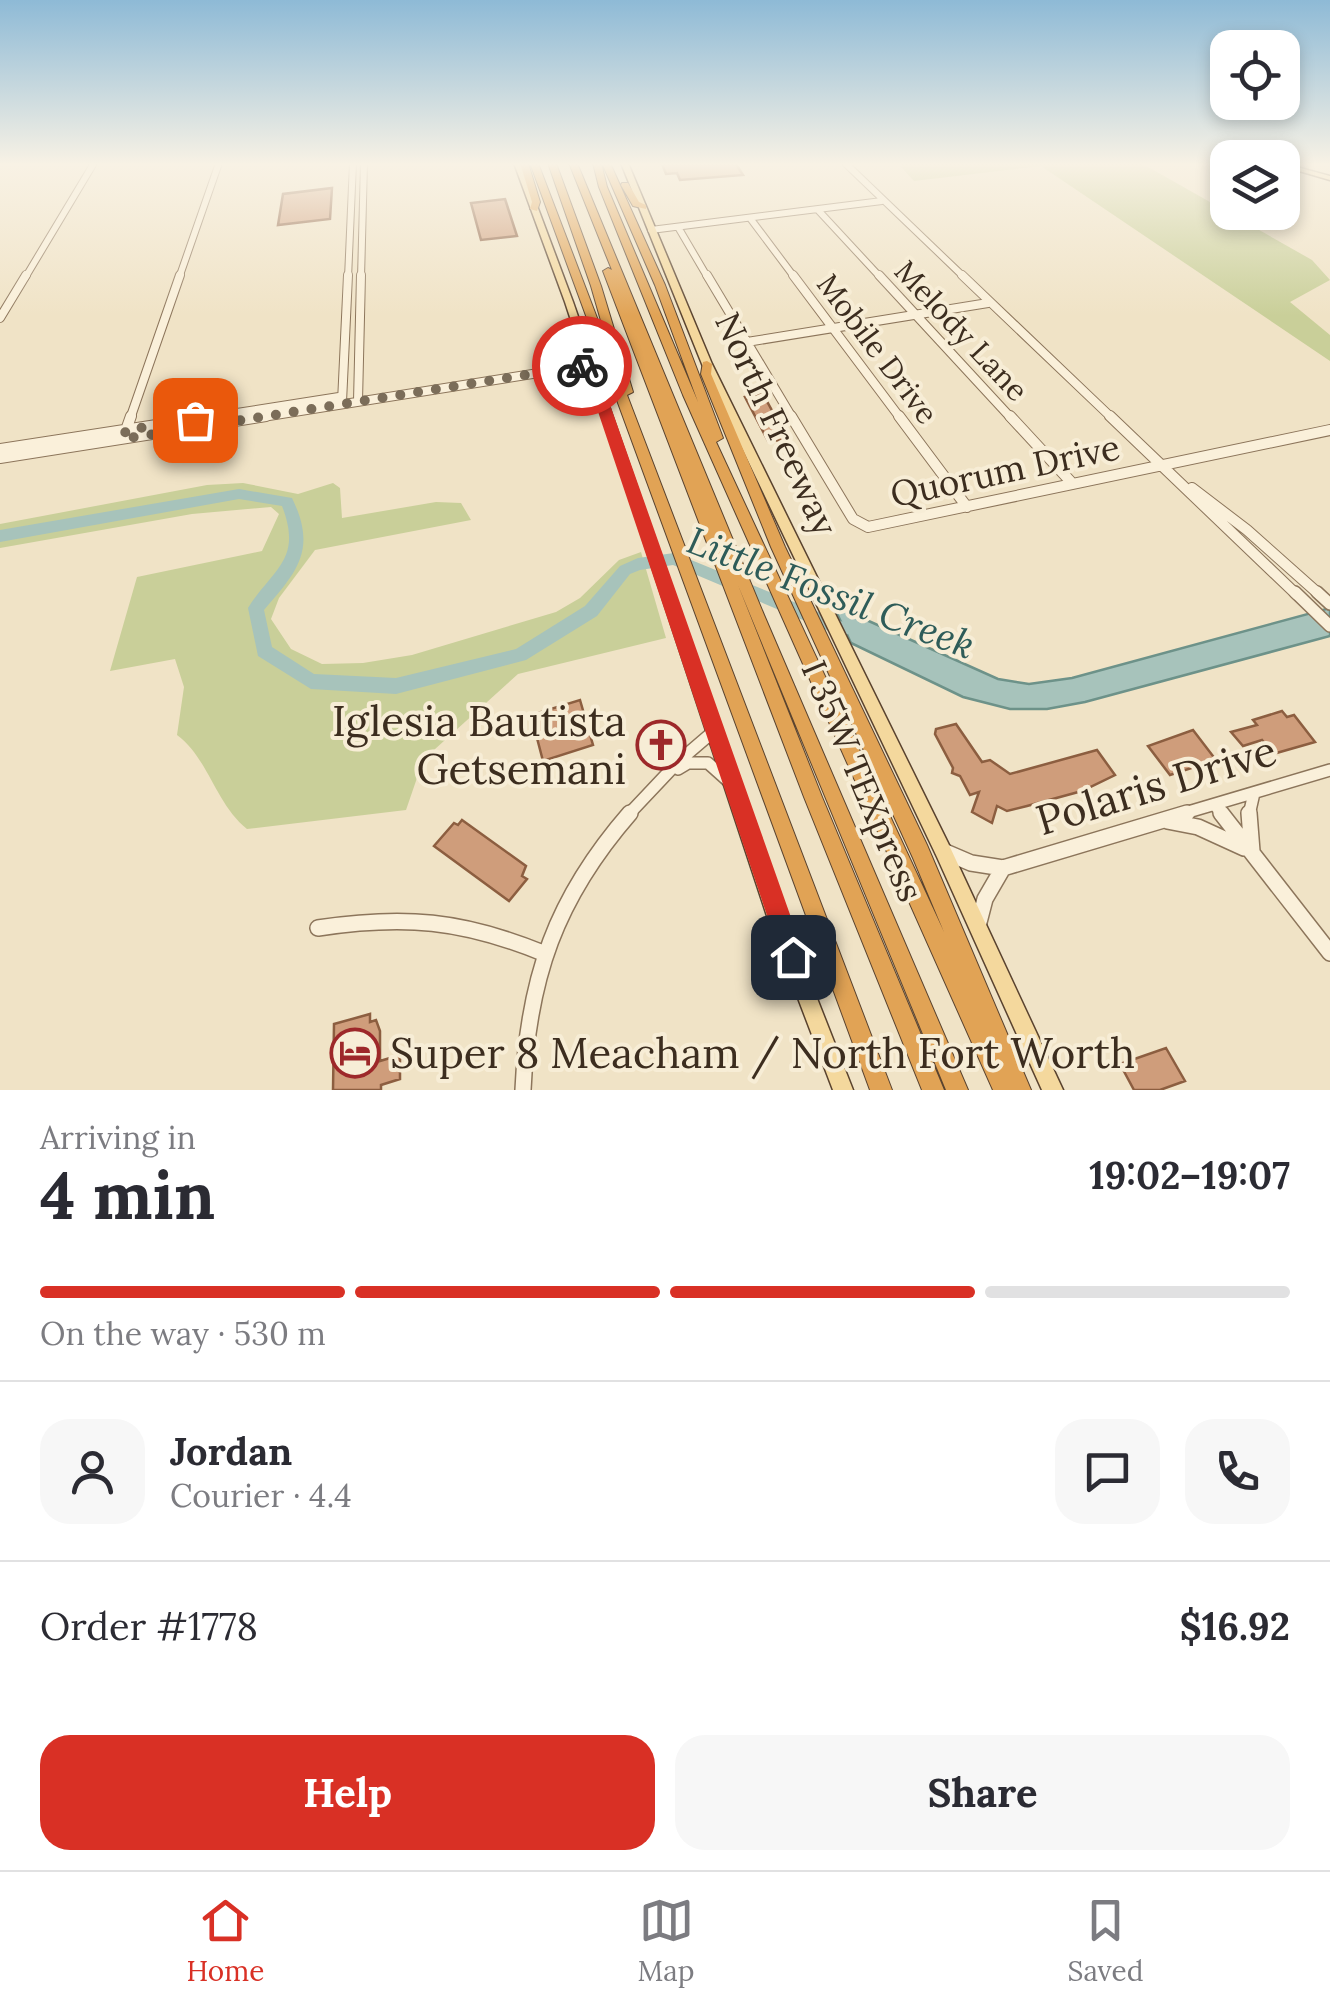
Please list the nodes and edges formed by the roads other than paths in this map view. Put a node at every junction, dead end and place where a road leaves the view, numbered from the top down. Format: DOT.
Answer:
graph roads {
  1 [pos="64,214"];
  2 [pos="202,214"];
  3 [pos="350,214"];
  4 [pos="361,214"];
  5 [pos="536,214"];
  6 [pos="552,214"];
  7 [pos="569,214"];
  8 [pos="573,214"];
  9 [pos="585,214"];
  10 [pos="598,214"];
  11 [pos="614,214"];
  12 [pos="629,214"];
  13 [pos="645,214"];
  14 [pos="785,214"];
  15 [pos="821,214"];
  16 [pos="894,214"];
  17 [pos="750,218"];
  18 [pos="361,222"];
  19 [pos="350,223"];
  20 [pos="678,227"];
  21 [pos="652,230"];
  22 [pos="988,303"];
  23 [pos="913,315"];
  24 [pos="0,318"];
  25 [pos="361,323"];
  26 [pos="346,325"];
  27 [pos="833,328"];
  28 [pos="747,342"];
  29 [pos="588,362"];
  30 [pos="707,364"];
  31 [pos="646,369"];
  32 [pos="358,398"];
  33 [pos="342,400"];
  34 [pos="1330,430"];
  35 [pos="125,434"];
  36 [pos="0,449"];
  37 [pos="0,458"];
  38 [pos="1163,466"];
  39 [pos="722,467"];
  40 [pos="1072,483"];
  41 [pos="967,506"];
  42 [pos="670,532"];
  43 [pos="1288,565"];
  44 [pos="1270,571"];
  45 [pos="1330,604"];
  46 [pos="748,611"];
  47 [pos="1330,626"];
  48 [pos="714,732"];
  49 [pos="1330,770"];
  50 [pos="668,774"];
  51 [pos="734,790"];
  52 [pos="1254,793"];
  53 [pos="1214,805"];
  54 [pos="1166,820"];
  55 [pos="943,851"];
  56 [pos="1252,852"];
  57 [pos="1003,868"];
  58 [pos="318,928"];
  59 [pos="977,930"];
  60 [pos="543,953"];
  61 [pos="1330,954"];
  62 [pos="524,1090"];
  63 [pos="842,1090"];
  64 [pos="881,1090"];
  65 [pos="933,1090"];
  66 [pos="957,1090"];
  67 [pos="1005,1090"];
  68 [pos="1020,1090"];
  69 [pos="1053,1090"];
  1 -- 24 [label="street"];
  2 -- 35 [label="street"];
  3 -- 19 [label="street"];
  4 -- 18 [label="street"];
  5 -- 29 [label="main road"];
  6 -- 42 [label="highway"];
  7 -- 42 [label="highway"];
  8 -- 31 [label="highway"];
  9 -- 31 [label="highway, I 35W TEXpress"];
  10 -- 46 [label="highway, I 35W TEXpress"];
  11 -- 39 [label="highway, North Freeway"];
  12 -- 39 [label="highway"];
  13 -- 21 [label="main road, North Freeway"];
  14 -- 17 [label="street"];
  15 -- 23 [label="street, Melody Lane"];
  16 -- 22 [label="street"];
  17 -- 20 [label="street"];
  17 -- 27 [label="street, Mobile Drive"];
  18 -- 19 [label="street"];
  18 -- 25 [label="street"];
  19 -- 26 [label="street"];
  20 -- 21 [label="street"];
  20 -- 28 [label="street"];
  21 -- 30 [label="main road, North Freeway"];
  22 -- 23 [label="street"];
  22 -- 38 [label="street"];
  23 -- 27 [label="street"];
  23 -- 40 [label="street, Melody Lane"];
  25 -- 26 [label="street"];
  25 -- 32 [label="street"];
  26 -- 33 [label="street"];
  27 -- 28 [label="street"];
  27 -- 41 [label="street, Mobile Drive"];
  28 -- 41 [label="street, Quorum Drive"];
  29 -- 32 [label="street"];
  29 -- 48 [label="main road"];
  30 -- 55 [label="main road, North Freeway"];
  30 -- 68 [label="highway"];
  31 -- 46 [label="highway, I 35W TEXpress"];
  32 -- 33 [label="street"];
  33 -- 35 [label="street"];
  34 -- 38 [label="street, Quorum Drive"];
  35 -- 36 [label="street"];
  35 -- 37 [label="street"];
  38 -- 40 [label="street, Quorum Drive"];
  38 -- 43 [label="street"];
  38 -- 44 [label="street"];
  39 -- 67 [label="highway, North Freeway"];
  40 -- 41 [label="street, Quorum Drive"];
  42 -- 64 [label="highway"];
  43 -- 44 [label="street"];
  43 -- 45 [label="street"];
  44 -- 47 [label="street"];
  46 -- 65 [label="highway, I 35W TEXpress"];
  46 -- 66 [label="highway, I 35W TEXpress"];
  48 -- 50 [label="street"];
  48 -- 51 [label="main road"];
  49 -- 52 [label="street, Polaris Drive"];
  50 -- 51 [label="street"];
  50 -- 60 [label="street"];
  51 -- 63 [label="main road"];
  52 -- 53 [label="street, Polaris Drive"];
  52 -- 56 [label="street"];
  53 -- 54 [label="street, Polaris Drive"];
  53 -- 56 [label="street"];
  54 -- 56 [label="street"];
  54 -- 57 [label="street, Polaris Drive"];
  55 -- 57 [label="street, Polaris Drive"];
  55 -- 59 [label="main road, North Freeway"];
  56 -- 61 [label="street"];
  57 -- 59 [label="street, Polaris Drive"];
  58 -- 60 [label="street"];
  59 -- 69 [label="main road, North Freeway"];
  60 -- 62 [label="street"];
}
